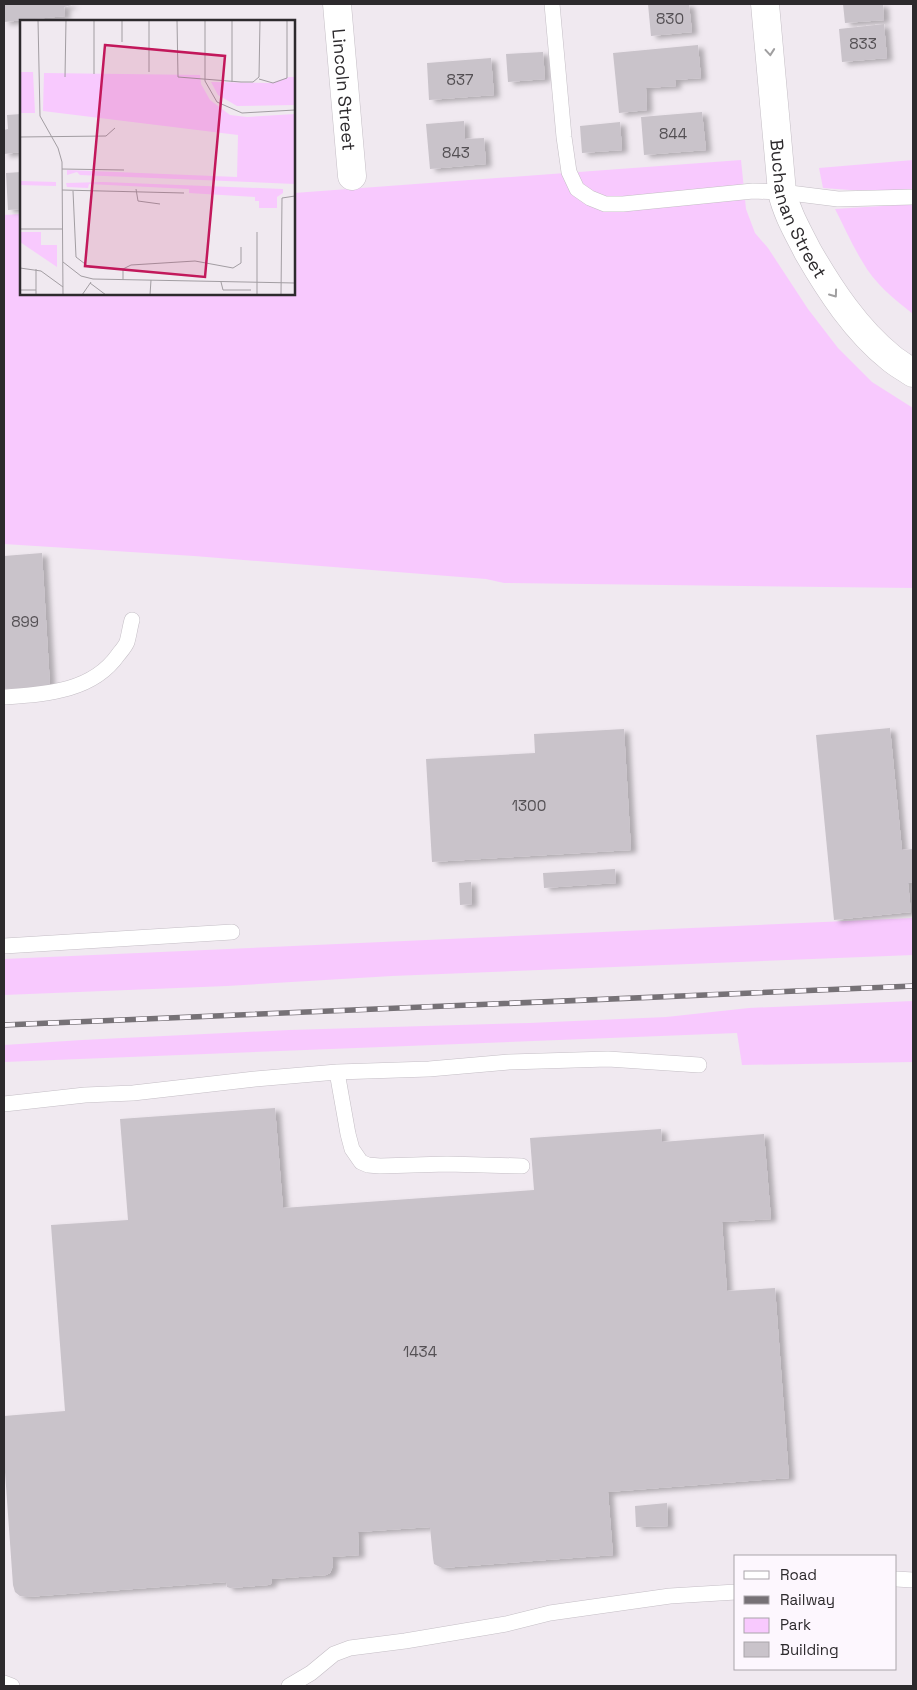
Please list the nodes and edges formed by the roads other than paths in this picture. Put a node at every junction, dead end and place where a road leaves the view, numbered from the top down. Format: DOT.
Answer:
graph roads {
  1 [pos="337,4"];
  2 [pos="552,4"];
  3 [pos="766,4"];
  4 [pos="352,176"];
  5 [pos="782,192"];
  6 [pos="913,197"];
  7 [pos="913,373"];
  8 [pos="132,620"];
  9 [pos="4,697"];
  10 [pos="232,932"];
  11 [pos="4,946"];
  12 [pos="699,1066"];
  13 [pos="337,1072"];
  14 [pos="4,1104"];
  15 [pos="522,1166"];
  16 [pos="897,1579"];
  17 [pos="913,1580"];
  18 [pos="734,1592"];
  19 [pos="4,1684"];
  20 [pos="12,1686"];
  21 [pos="289,1686"];
  1 -- 4 [label="street, Lincoln Street"];
  2 -- 5 [label="lane"];
  3 -- 5 [label="street, Buchanan Street, one-way"];
  5 -- 6 [label="lane"];
  5 -- 7 [label="street, Buchanan Street, one-way"];
  8 -- 9 [label="lane"];
  10 -- 11 [label="lane"];
  12 -- 13 [label="lane"];
  13 -- 14 [label="lane"];
  13 -- 15 [label="lane"];
  16 -- 17 [label="lane"];
  18 -- 21 [label="lane"];
  19 -- 20 [label="lane"];
}
